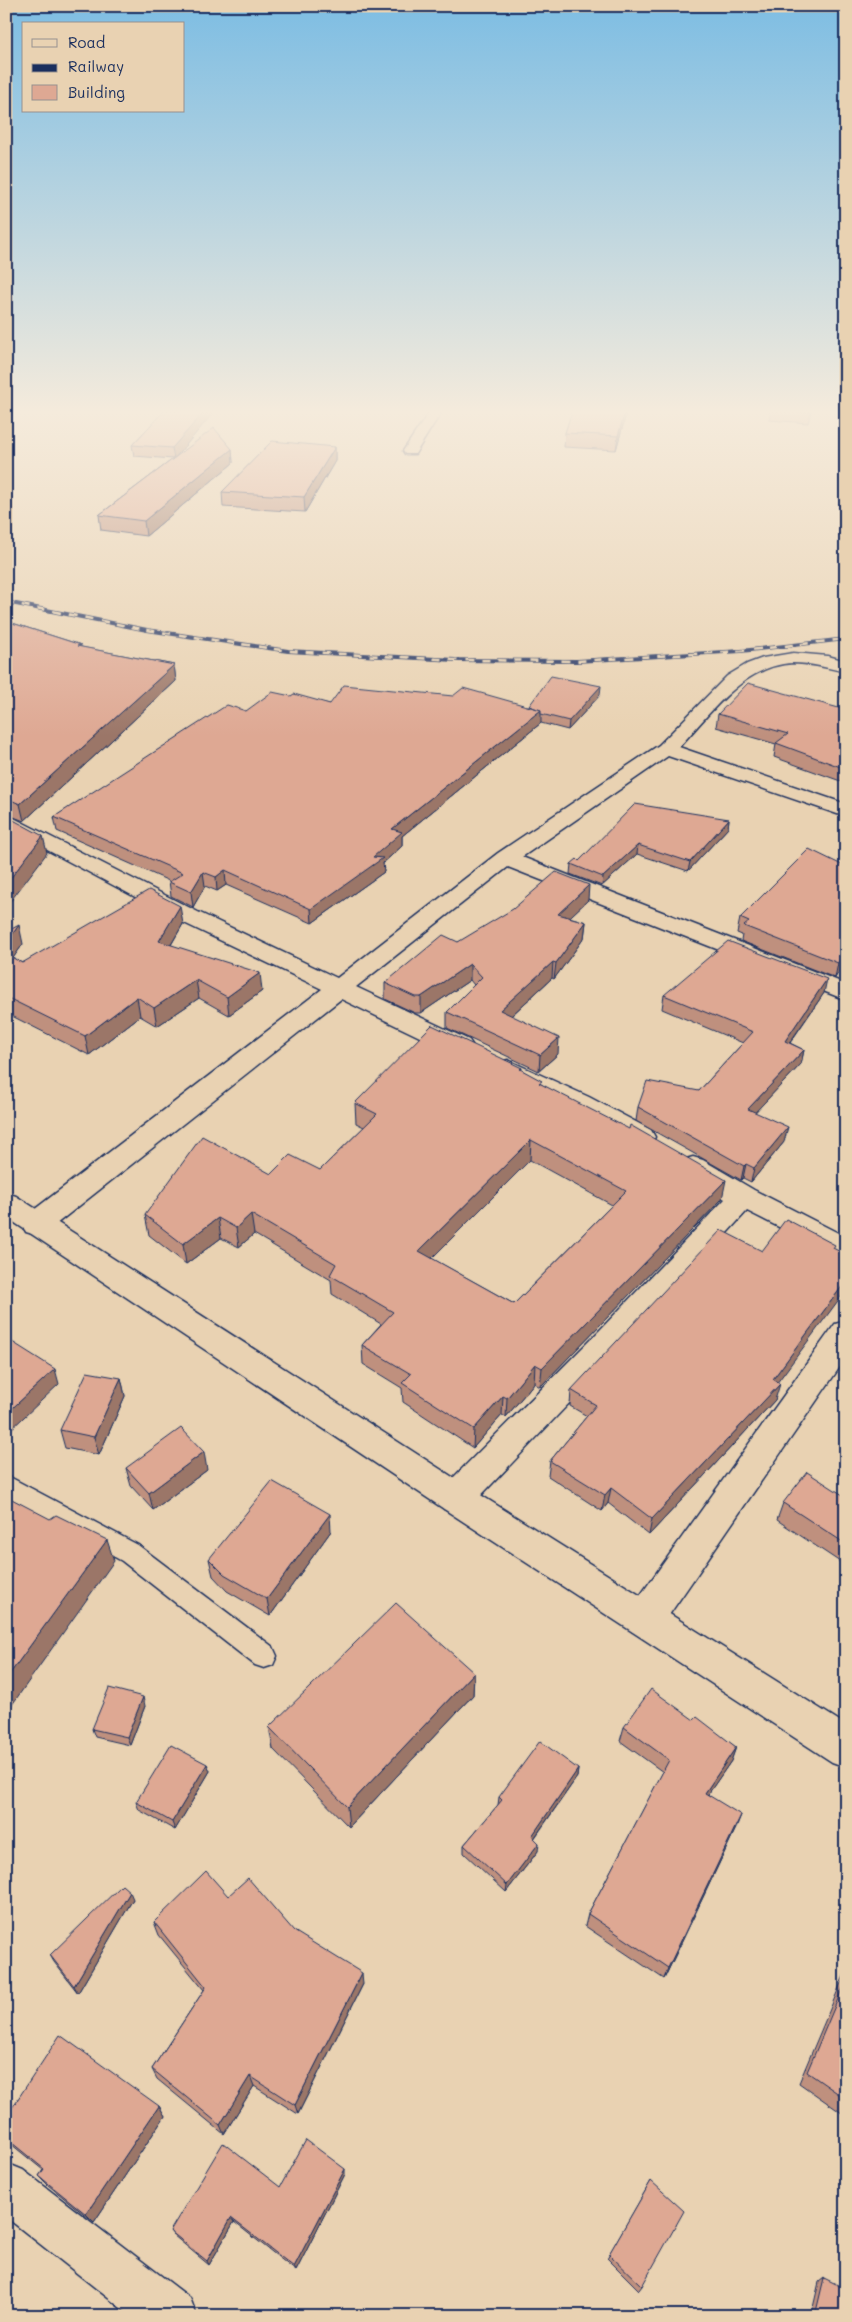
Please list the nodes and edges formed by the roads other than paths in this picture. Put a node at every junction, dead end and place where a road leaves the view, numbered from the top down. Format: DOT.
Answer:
graph roads {
  1 [pos="846,667"];
  2 [pos="666,749"];
  3 [pos="846,811"];
  4 [pos="6,820"];
  5 [pos="506,858"];
  6 [pos="336,988"];
  7 [pos="846,993"];
  8 [pos="744,1197"];
  9 [pos="6,1203"];
  10 [pos="36,1224"];
  11 [pos="846,1250"];
  12 [pos="846,1333"];
  13 [pos="6,1485"];
  14 [pos="456,1498"];
  15 [pos="644,1619"];
  16 [pos="264,1656"];
  17 [pos="846,1748"];
  18 [pos="6,2187"];
  19 [pos="172,2316"];
  1 -- 2 [label="street"];
  2 -- 3 [label="street"];
  2 -- 5 [label="street"];
  4 -- 6 [label="street"];
  5 -- 6 [label="street"];
  5 -- 7 [label="street"];
  6 -- 8 [label="street"];
  6 -- 10 [label="street"];
  8 -- 11 [label="street"];
  8 -- 14 [label="street"];
  9 -- 10 [label="street"];
  10 -- 14 [label="street"];
  12 -- 15 [label="street"];
  13 -- 16 [label="lane"];
  14 -- 15 [label="street"];
  15 -- 17 [label="street"];
  18 -- 19 [label="street"];
}
